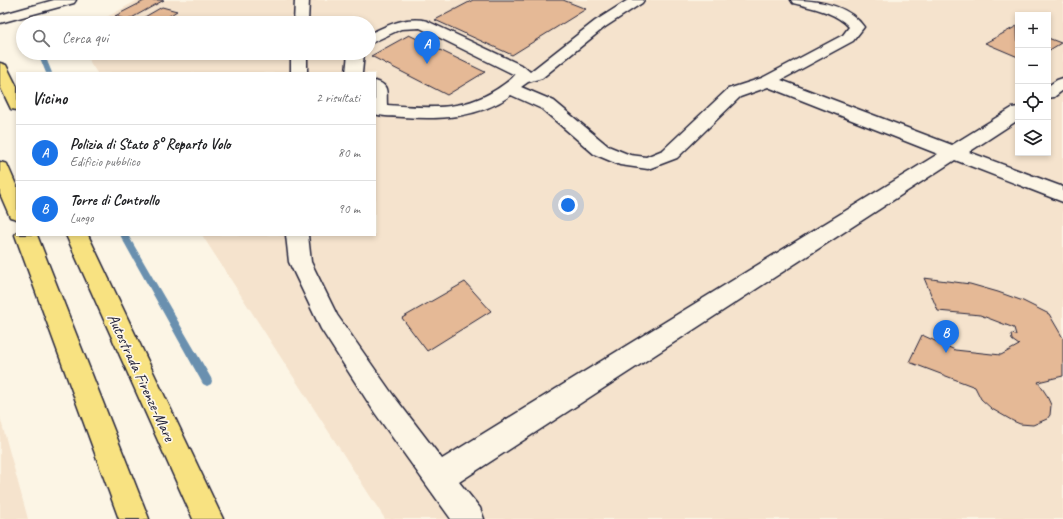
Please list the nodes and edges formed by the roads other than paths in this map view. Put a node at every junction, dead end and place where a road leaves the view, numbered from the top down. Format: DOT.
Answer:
graph roads {
  1 [pos="68,0"];
  2 [pos="302,0"];
  3 [pos="637,0"];
  4 [pos="798,0"];
  5 [pos="301,16"];
  6 [pos="0,19"];
  7 [pos="376,36"];
  8 [pos="300,60"];
  9 [pos="355,60"];
  10 [pos="0,68"];
  11 [pos="299,72"];
  12 [pos="354,72"];
  13 [pos="768,81"];
  14 [pos="515,83"];
  15 [pos="1063,83"];
  16 [pos="376,86"];
  17 [pos="1051,91"];
  18 [pos="16,103"];
  19 [pos="377,110"];
  20 [pos="1015,114"];
  21 [pos="953,153"];
  22 [pos="0,168"];
  23 [pos="1063,195"];
  24 [pos="16,209"];
  25 [pos="26,236"];
  26 [pos="77,236"];
  27 [pos="297,236"];
  28 [pos="439,478"];
  29 [pos="134,519"];
  30 [pos="208,519"];
  31 [pos="469,519"];
  1 -- 6 [label="street"];
  2 -- 5 [label="street"];
  3 -- 14 [label="street"];
  4 -- 13 [label="street"];
  7 -- 14 [label="street"];
  8 -- 11 [label="street"];
  9 -- 12 [label="street"];
  10 -- 18 [label="highway"];
  13 -- 14 [label="street"];
  13 -- 21 [label="street"];
  14 -- 19 [label="street"];
  15 -- 17 [label="street"];
  16 -- 19 [label="street"];
  20 -- 21 [label="street"];
  21 -- 23 [label="street"];
  21 -- 28 [label="street"];
  22 -- 24 [label="highway"];
  25 -- 29 [label="highway"];
  26 -- 30 [label="highway, Autostrada Firenze-Mare"];
  27 -- 28 [label="street"];
  28 -- 31 [label="street"];
}
